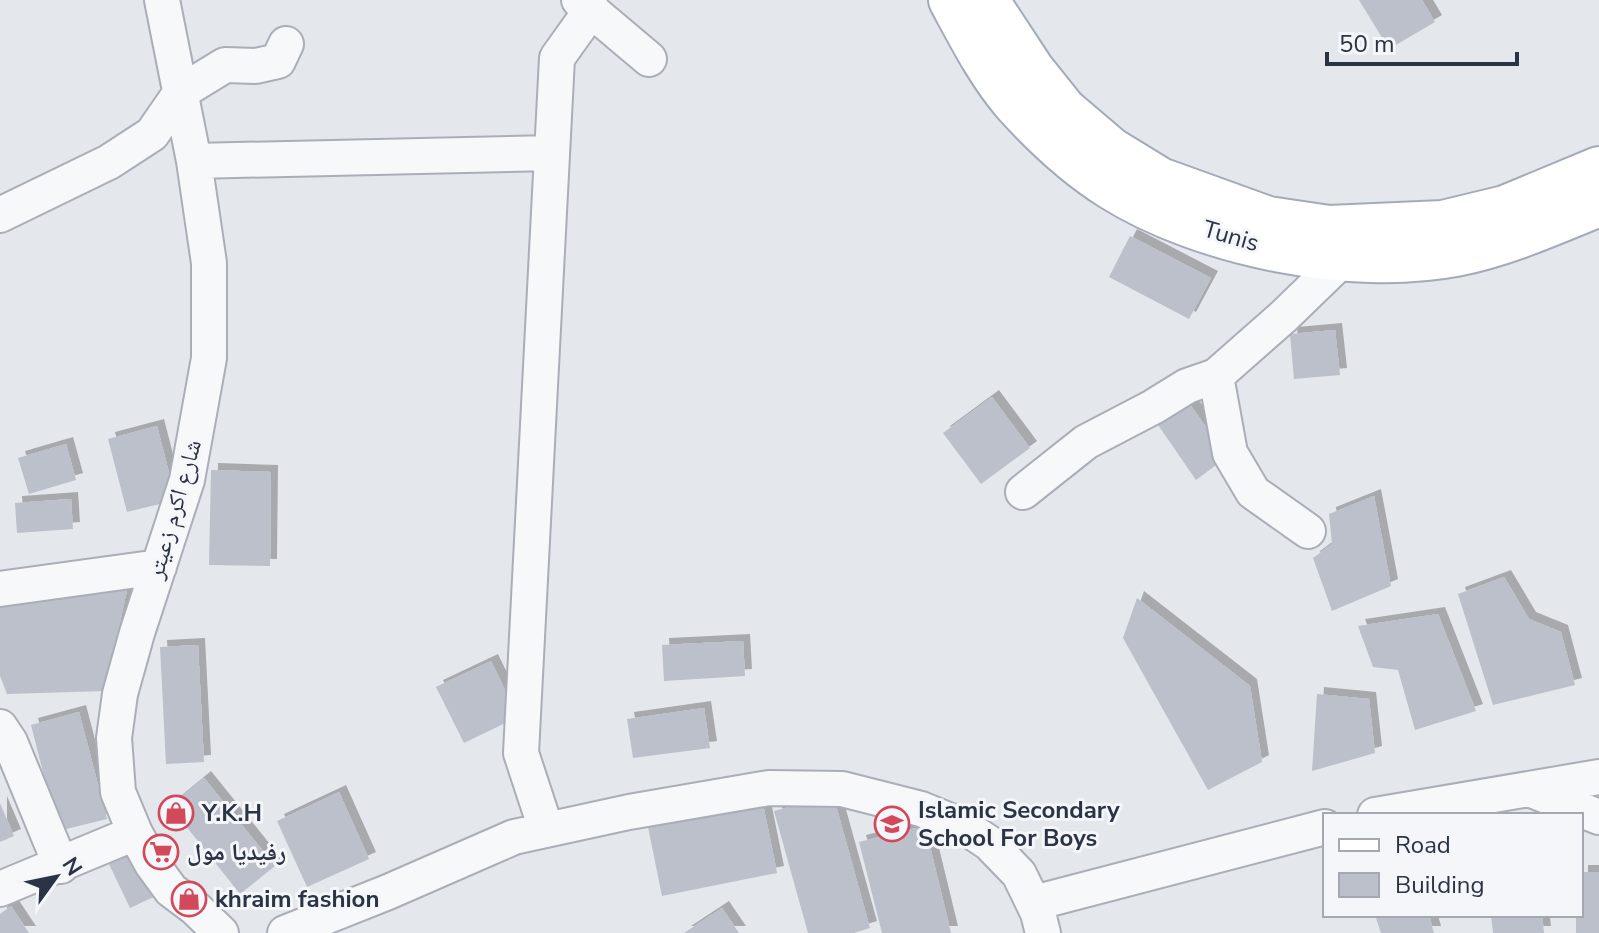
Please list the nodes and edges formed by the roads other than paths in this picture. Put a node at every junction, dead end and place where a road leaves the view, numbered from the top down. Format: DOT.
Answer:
graph roads {
  1 [pos="162,0"];
  2 [pos="951,0"];
  3 [pos="986,0"];
  4 [pos="585,5"];
  5 [pos="286,44"];
  6 [pos="649,59"];
  7 [pos="181,92"];
  8 [pos="552,153"];
  9 [pos="194,161"];
  10 [pos="1599,169"];
  11 [pos="1599,204"];
  12 [pos="0,215"];
  13 [pos="1344,258"];
  14 [pos="1216,376"];
  15 [pos="1023,492"];
  16 [pos="1308,531"];
  17 [pos="159,567"];
  18 [pos="0,589"];
  19 [pos="0,727"];
  20 [pos="1599,777"];
  21 [pos="1529,789"];
  22 [pos="1387,813"];
  23 [pos="1599,817"];
  24 [pos="1323,828"];
  25 [pos="546,829"];
  26 [pos="135,833"];
  27 [pos="61,866"];
  28 [pos="0,889"];
  29 [pos="1038,918"];
  30 [pos="221,933"];
  31 [pos="285,933"];
  1 -- 7 [label="street, شارع اكرم زعيتر"];
  2 -- 13 [label="main road, Tunis"];
  3 -- 10 [label="main road"];
  4 -- 6 [label="street"];
  4 -- 8 [label="street"];
  5 -- 7 [label="street"];
  7 -- 9 [label="street, شارع اكرم زعيتر"];
  7 -- 12 [label="street"];
  8 -- 9 [label="street"];
  8 -- 25 [label="street"];
  9 -- 17 [label="street, شارع اكرم زعيتر"];
  11 -- 13 [label="main road, Tunis"];
  13 -- 14 [label="street"];
  14 -- 15 [label="street"];
  14 -- 16 [label="street"];
  17 -- 18 [label="street"];
  17 -- 26 [label="street, شارع اكرم زعيتر"];
  19 -- 27 [label="street"];
  20 -- 21 [label="street"];
  21 -- 22 [label="street"];
  21 -- 23 [label="street"];
  24 -- 29 [label="street"];
  25 -- 29 [label="street"];
  25 -- 31 [label="street"];
  26 -- 27 [label="street"];
  26 -- 30 [label="street, شارع اكرم زعيتر"];
  27 -- 28 [label="street"];
}
